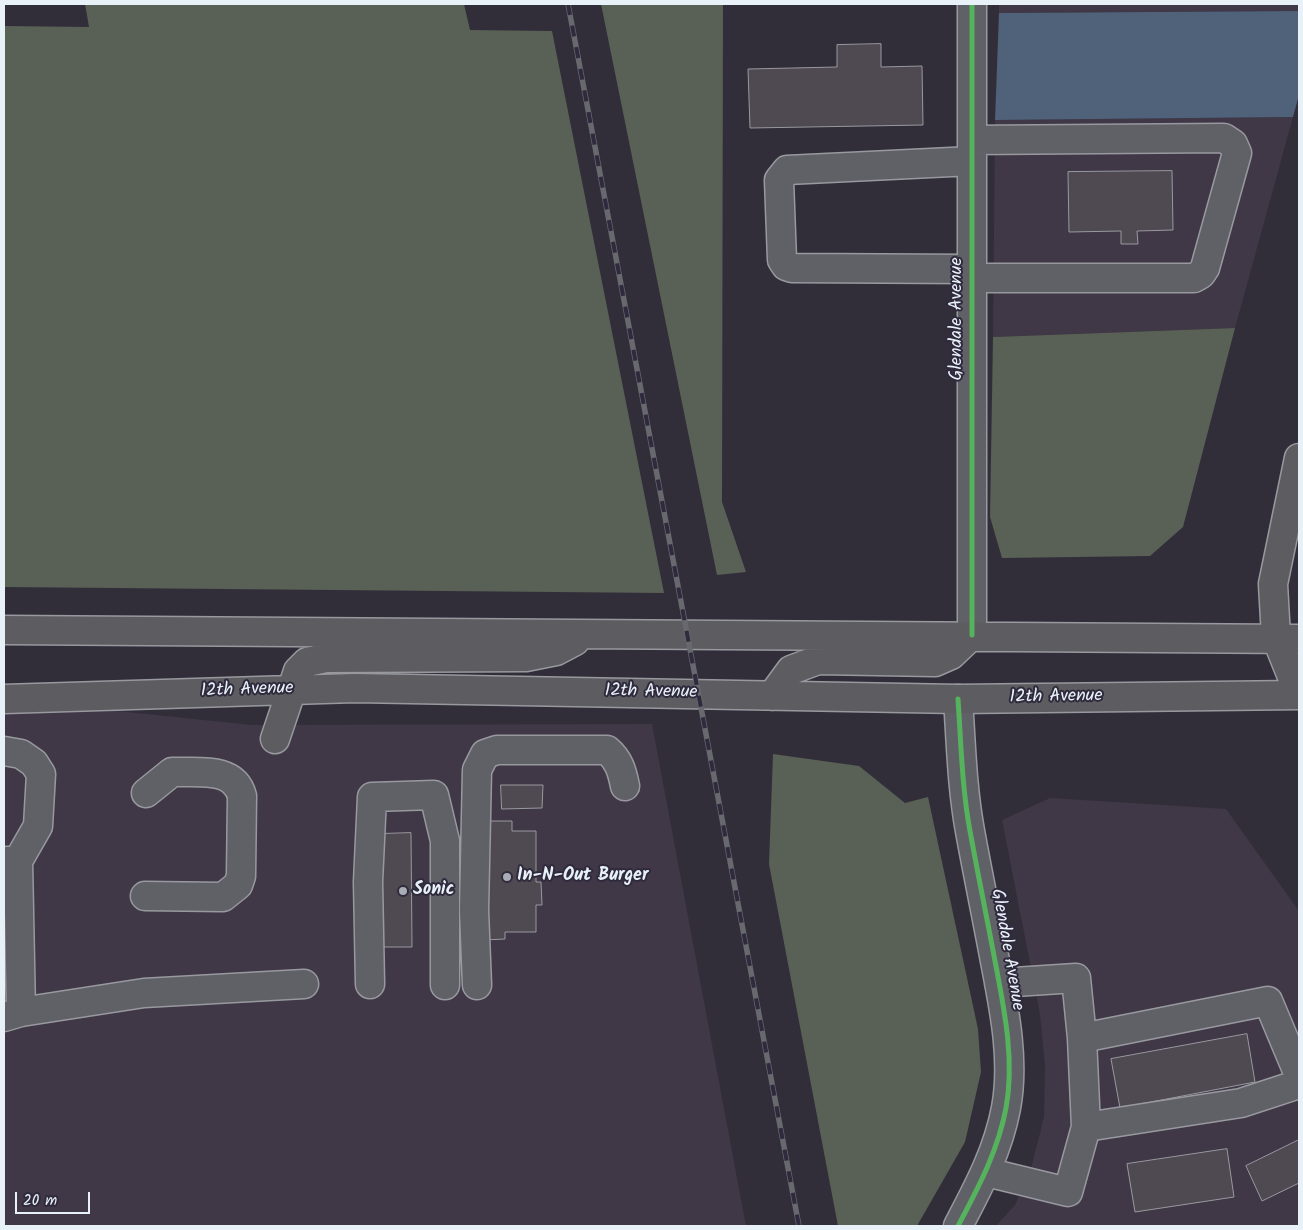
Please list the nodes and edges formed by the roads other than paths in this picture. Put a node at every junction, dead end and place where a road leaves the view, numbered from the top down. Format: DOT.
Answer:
graph roads {
  1 [pos="972,4"];
  2 [pos="972,151"];
  3 [pos="972,273"];
  4 [pos="1299,458"];
  5 [pos="4,630"];
  6 [pos="585,635"];
  7 [pos="972,635"];
  8 [pos="1288,638"];
  9 [pos="291,690"];
  10 [pos="1299,694"];
  11 [pos="772,696"];
  12 [pos="4,699"];
  13 [pos="958,699"];
  14 [pos="275,739"];
  15 [pos="4,751"];
  16 [pos="625,786"];
  17 [pos="146,793"];
  18 [pos="11,861"];
  19 [pos="145,896"];
  20 [pos="11,909"];
  21 [pos="999,983"];
  22 [pos="304,984"];
  23 [pos="370,984"];
  24 [pos="445,985"];
  25 [pos="477,985"];
  26 [pos="12,1014"];
  27 [pos="1082,1038"];
  28 [pos="1299,1075"];
  29 [pos="1299,1084"];
  30 [pos="1086,1128"];
  31 [pos="986,1172"];
  32 [pos="958,1226"];
  1 -- 2 [label="street, Glendale Avenue"];
  2 -- 3 [label="street, Glendale Avenue"];
  2 -- 3 [label="street"];
  2 -- 3 [label="street"];
  3 -- 7 [label="street, Glendale Avenue"];
  4 -- 8 [label="main road"];
  5 -- 6 [label="main road"];
  6 -- 7 [label="main road"];
  6 -- 9 [label="main road"];
  7 -- 8 [label="main road"];
  7 -- 11 [label="main road"];
  8 -- 10 [label="main road"];
  9 -- 11 [label="main road, 12th Avenue"];
  9 -- 12 [label="main road, 12th Avenue"];
  9 -- 14 [label="main road"];
  10 -- 13 [label="main road, 12th Avenue"];
  11 -- 13 [label="main road, 12th Avenue"];
  13 -- 21 [label="street, Glendale Avenue"];
  15 -- 18 [label="street"];
  16 -- 25 [label="street"];
  17 -- 19 [label="street"];
  18 -- 20 [label="street"];
  20 -- 26 [label="street"];
  21 -- 27 [label="street"];
  21 -- 31 [label="street, Glendale Avenue"];
  22 -- 26 [label="street"];
  23 -- 24 [label="street"];
  27 -- 28 [label="street"];
  27 -- 30 [label="street"];
  29 -- 30 [label="street"];
  30 -- 31 [label="street"];
  31 -- 32 [label="street, Glendale Avenue"];
}
